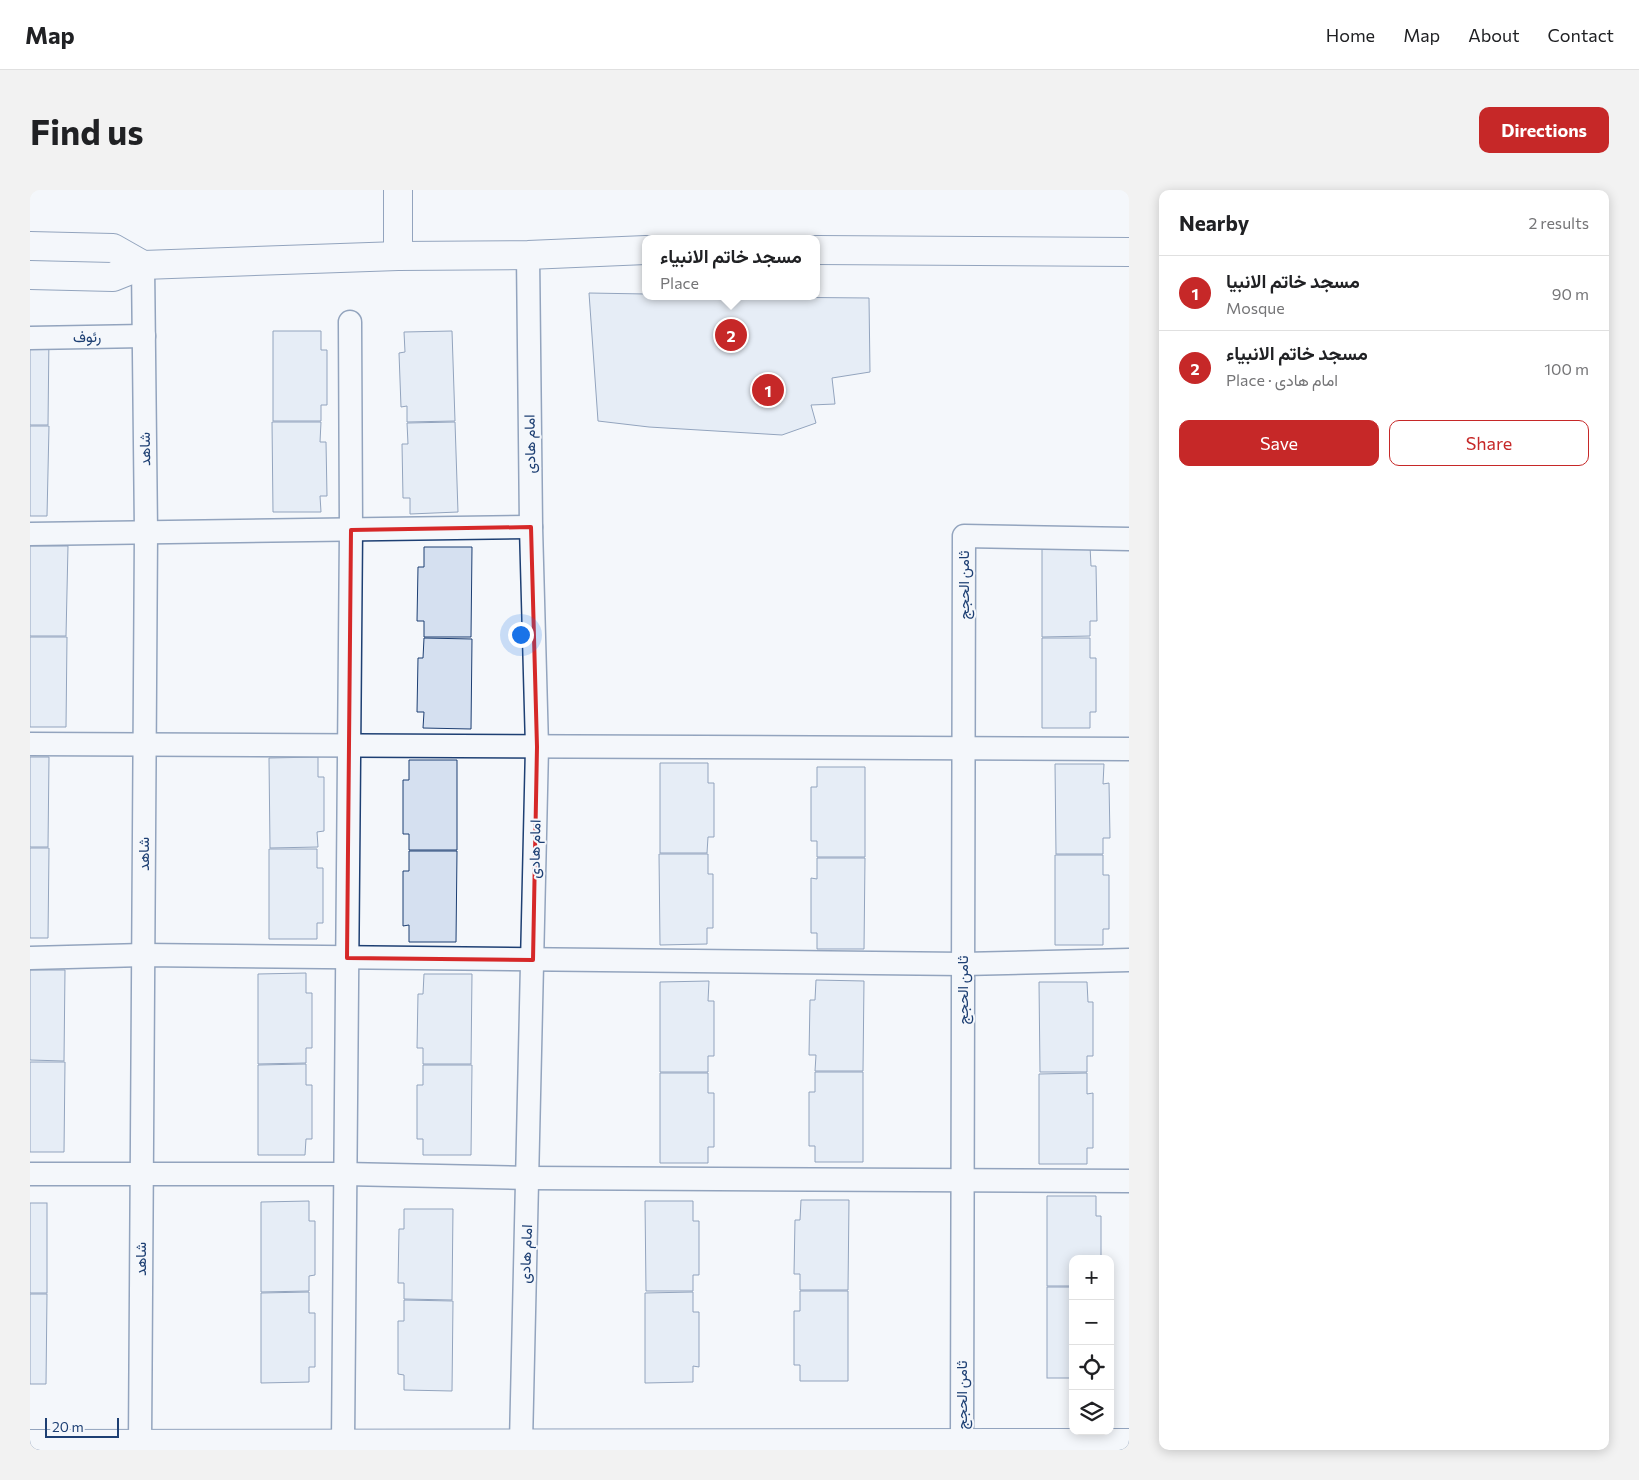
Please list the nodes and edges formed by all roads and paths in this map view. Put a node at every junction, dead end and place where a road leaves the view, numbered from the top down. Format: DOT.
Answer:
graph roads {
  1 [pos="398,190"];
  2 [pos="30,246"];
  3 [pos="642,250"];
  4 [pos="820,250"];
  5 [pos="1129,252"];
  6 [pos="528,255"];
  7 [pos="398,256"];
  8 [pos="143,265"];
  9 [pos="30,275"];
  10 [pos="350,322"];
  11 [pos="144,336"];
  12 [pos="30,338"];
  13 [pos="531,528"];
  14 [pos="351,530"];
  15 [pos="146,532"];
  16 [pos="30,534"];
  17 [pos="1129,539"];
  18 [pos="30,744"];
  19 [pos="145,744"];
  20 [pos="349,744"];
  21 [pos="537,747"];
  22 [pos="964,749"];
  23 [pos="1129,749"];
  24 [pos="144,955"];
  25 [pos="30,958"];
  26 [pos="347,958"];
  27 [pos="533,960"];
  28 [pos="1129,960"];
  29 [pos="963,964"];
  30 [pos="30,1174"];
  31 [pos="142,1174"];
  32 [pos="345,1174"];
  33 [pos="528,1178"];
  34 [pos="963,1179"];
  35 [pos="1129,1181"];
  36 [pos="343,1443"];
  37 [pos="521,1443"];
  38 [pos="1129,1443"];
  39 [pos="30,1444"];
  40 [pos="140,1444"];
  41 [pos="962,1445"];
  1 -- 7 [label="street"];
  2 -- 8 [label="street"];
  3 -- 6 [label="street"];
  4 -- 5 [label="street"];
  6 -- 7 [label="street"];
  6 -- 13 [label="street, امام هادی"];
  7 -- 8 [label="street"];
  8 -- 9 [label="street"];
  8 -- 11 [label="street, شاهد"];
  10 -- 14 [label="street"];
  11 -- 12 [label="street, رئوف"];
  11 -- 15 [label="street, شاهد"];
  13 -- 14 [label="street"];
  13 -- 21 [label="street, امام هادی"];
  14 -- 15 [label="street"];
  14 -- 20 [label="street"];
  15 -- 16 [label="street"];
  15 -- 19 [label="street, شاهد"];
  17 -- 22 [label="street, ثامن الحجج"];
  18 -- 19 [label="street"];
  19 -- 20 [label="street"];
  19 -- 24 [label="street, شاهد"];
  20 -- 21 [label="street"];
  20 -- 26 [label="street"];
  21 -- 22 [label="street"];
  21 -- 27 [label="street, امام هادی"];
  22 -- 23 [label="street"];
  22 -- 29 [label="street, ثامن الحجج"];
  24 -- 25 [label="street"];
  24 -- 26 [label="street"];
  24 -- 31 [label="street, شاهد"];
  26 -- 27 [label="street"];
  26 -- 32 [label="street"];
  27 -- 29 [label="street"];
  27 -- 33 [label="street, امام هادی"];
  28 -- 29 [label="street"];
  29 -- 34 [label="street, ثامن الحجج"];
  30 -- 31 [label="street"];
  31 -- 32 [label="street"];
  31 -- 40 [label="street, شاهد"];
  32 -- 33 [label="street"];
  32 -- 36 [label="street"];
  33 -- 34 [label="street"];
  33 -- 37 [label="street, امام هادی"];
  34 -- 35 [label="street"];
  34 -- 41 [label="street, ثامن الحجج"];
  36 -- 37 [label="street"];
  36 -- 40 [label="street"];
  37 -- 41 [label="street"];
  38 -- 41 [label="street"];
  39 -- 40 [label="street"];
}
